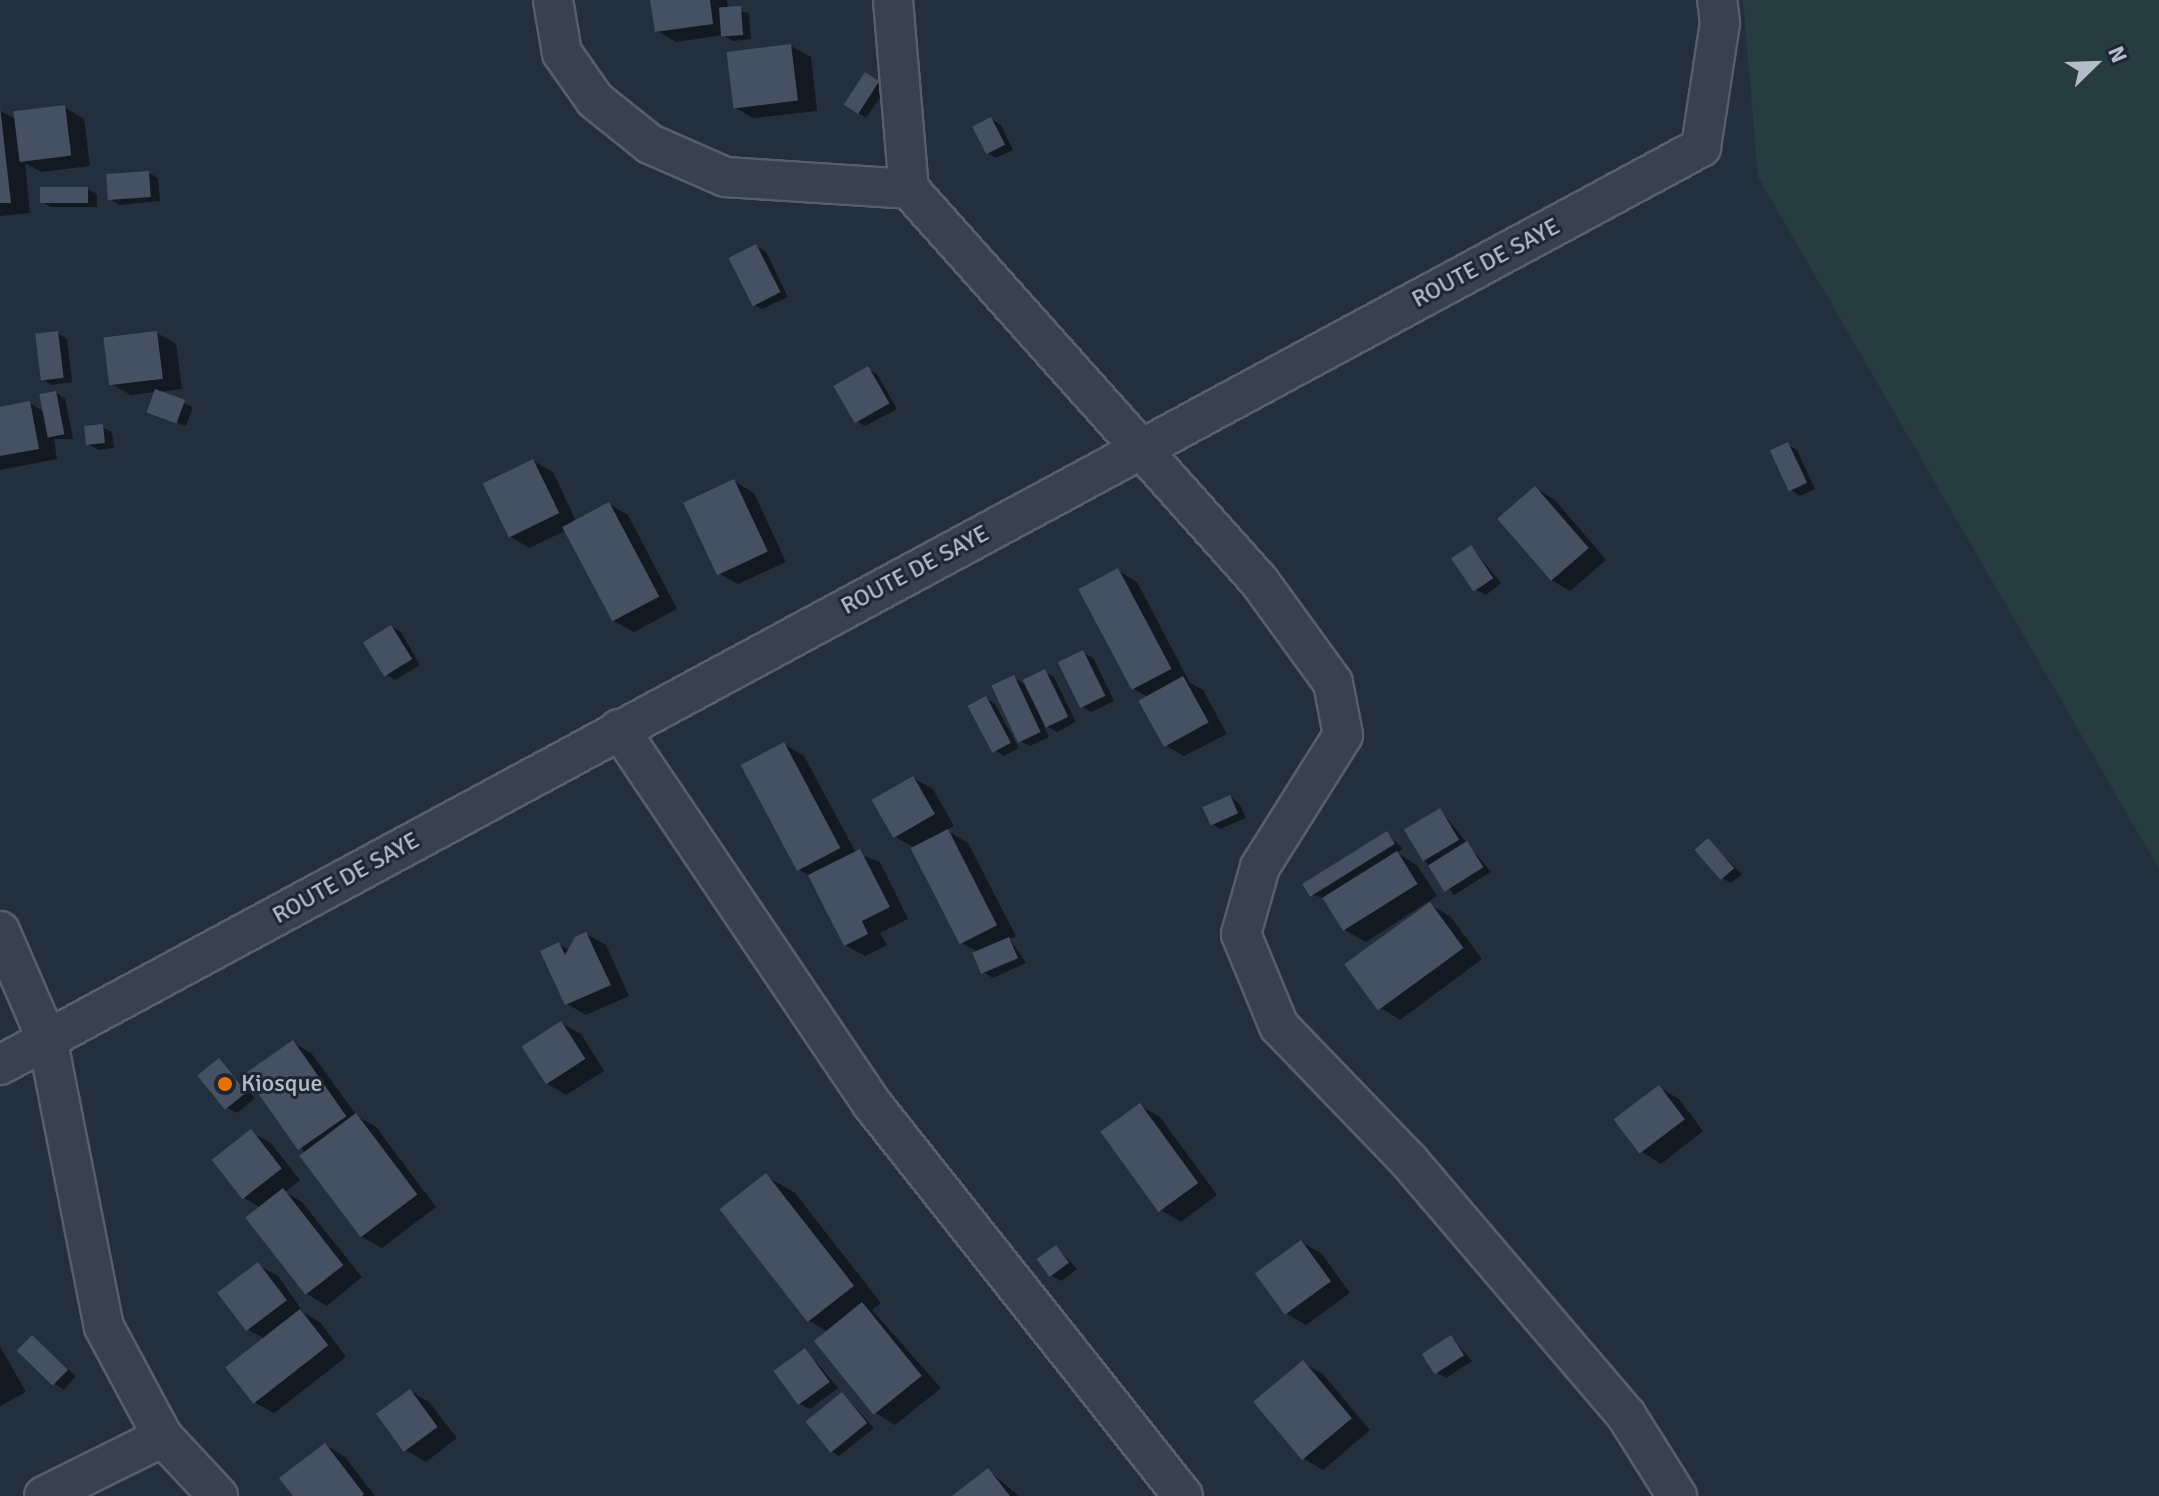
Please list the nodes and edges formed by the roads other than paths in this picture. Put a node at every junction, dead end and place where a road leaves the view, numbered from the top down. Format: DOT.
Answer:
graph roads {
  1 [pos="553,0"];
  2 [pos="893,0"];
  3 [pos="1717,0"];
  4 [pos="909,189"];
  5 [pos="1142,448"];
  6 [pos="619,729"];
  7 [pos="0,931"];
  8 [pos="48,1042"];
  9 [pos="0,1065"];
  10 [pos="163,1437"];
  11 [pos="44,1496"];
  12 [pos="218,1496"];
  13 [pos="1183,1496"];
  14 [pos="1677,1496"];
  1 -- 4 [label="street"];
  2 -- 4 [label="street"];
  3 -- 5 [label="street, ROUTE DE SAYE"];
  4 -- 5 [label="street"];
  5 -- 6 [label="street, ROUTE DE SAYE"];
  5 -- 14 [label="street"];
  6 -- 8 [label="street, ROUTE DE SAYE"];
  6 -- 13 [label="street"];
  7 -- 8 [label="street"];
  8 -- 9 [label="street, ROUTE DE SAYE"];
  8 -- 10 [label="street"];
  10 -- 11 [label="street"];
  10 -- 12 [label="street"];
}
